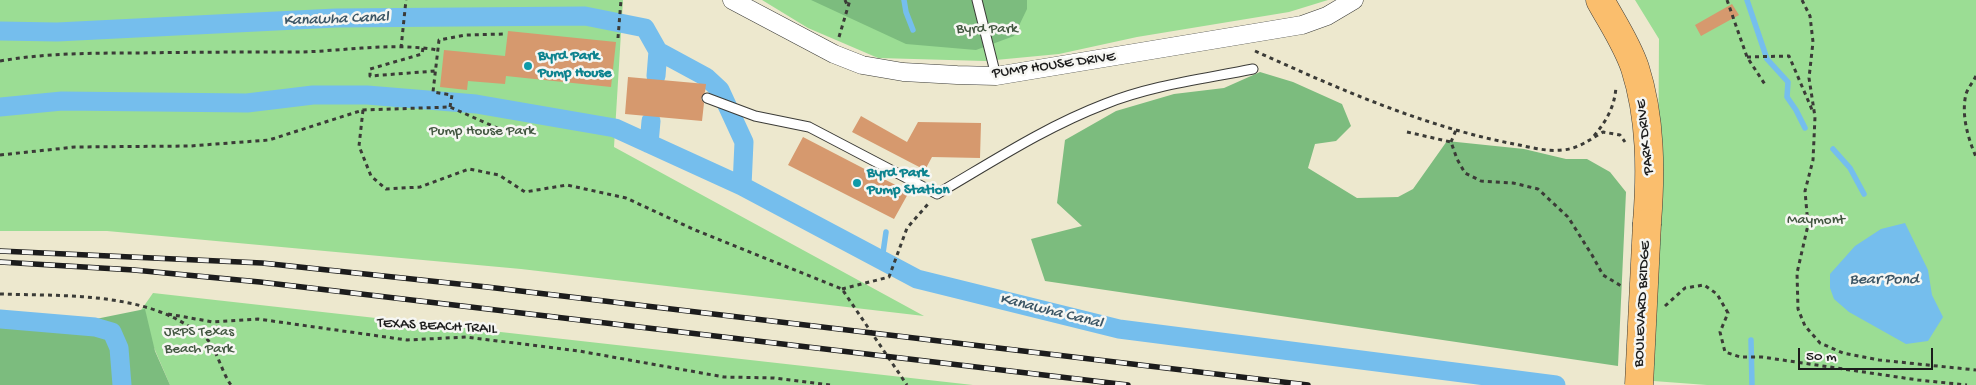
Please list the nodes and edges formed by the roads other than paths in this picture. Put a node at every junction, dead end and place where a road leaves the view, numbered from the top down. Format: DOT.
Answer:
graph roads {
  1 [pos="732,0"];
  2 [pos="977,0"];
  3 [pos="1354,0"];
  4 [pos="1600,0"];
  5 [pos="1253,69"];
  6 [pos="996,76"];
  7 [pos="707,98"];
  8 [pos="1647,223"];
  9 [pos="1639,385"];
  1 -- 6 [label="street, PUMP HOUSE DRIVE"];
  2 -- 6 [label="lane"];
  3 -- 6 [label="street, PUMP HOUSE DRIVE"];
  4 -- 8 [label="main road, PARK DRIVE"];
  5 -- 7 [label="lane"];
  8 -- 9 [label="main road, BOULEVARD BRIDGE, bridge"];
}
